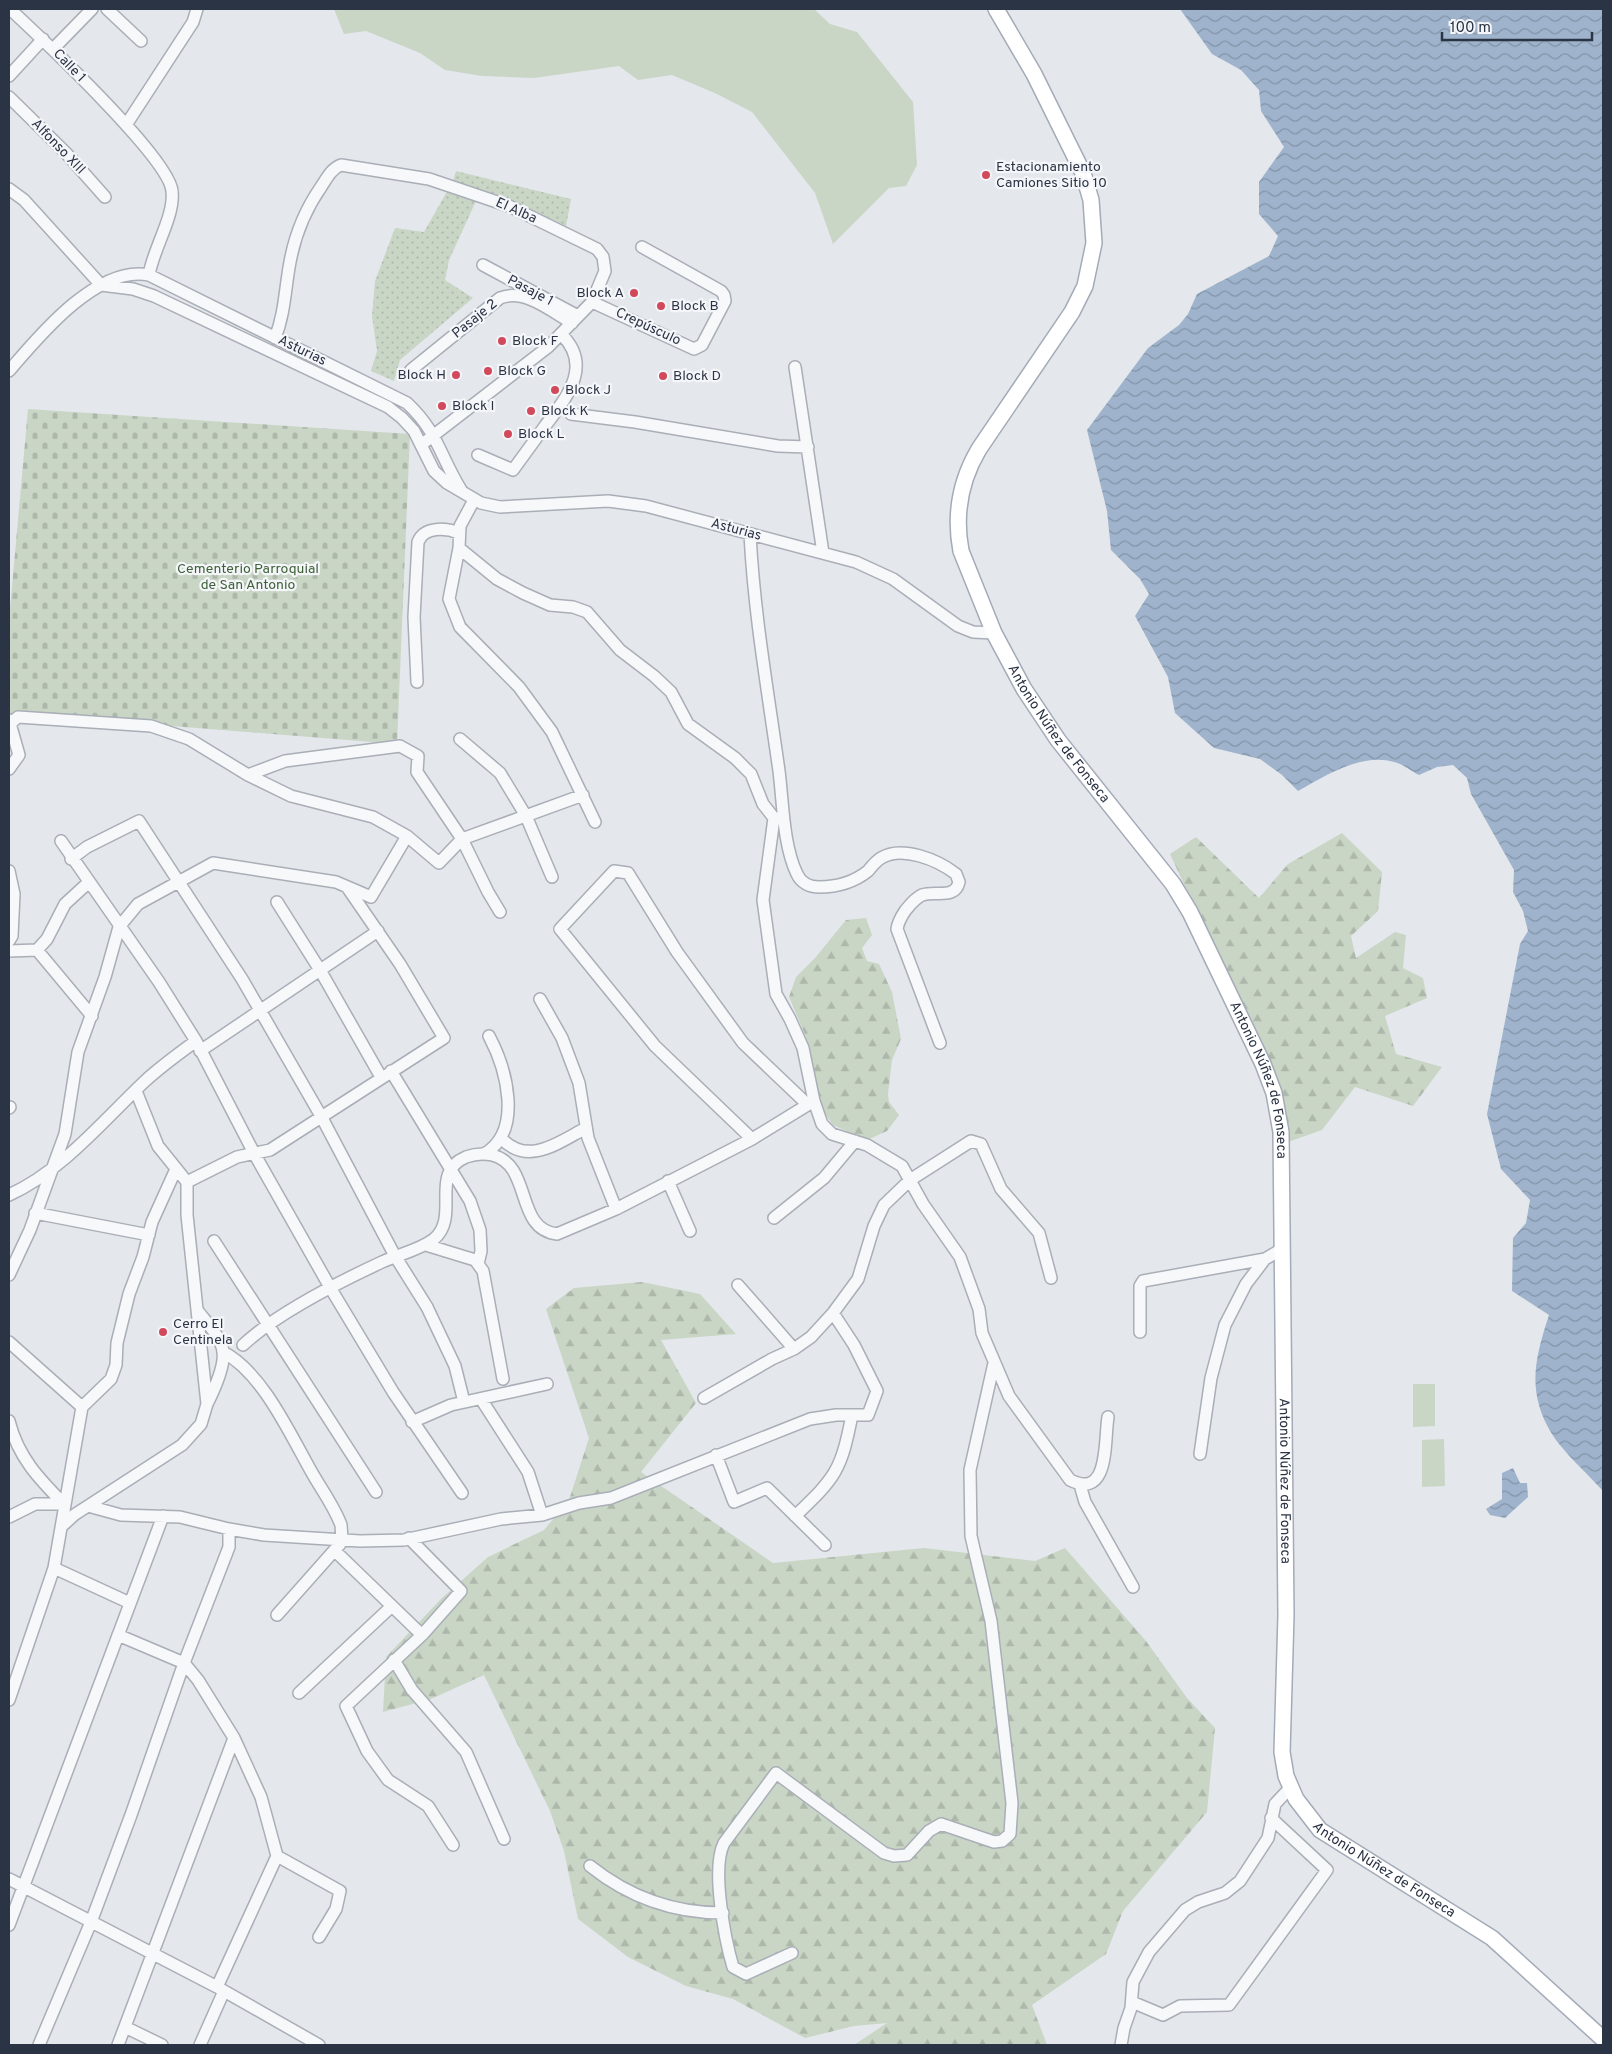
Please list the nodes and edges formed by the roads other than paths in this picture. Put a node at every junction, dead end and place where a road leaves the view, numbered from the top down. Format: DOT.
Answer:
graph roads {
  1 [pos="10,9"];
  2 [pos="92,9"];
  3 [pos="106,9"];
  4 [pos="197,9"];
  5 [pos="989,9"];
  6 [pos="996,9"];
  7 [pos="43,39"];
  8 [pos="141,41"];
  9 [pos="53,49"];
  10 [pos="9,76"];
  11 [pos="1043,96"];
  12 [pos="9,97"];
  13 [pos="126,125"];
  14 [pos="9,189"];
  15 [pos="105,197"];
  16 [pos="642,247"];
  17 [pos="483,265"];
  18 [pos="149,275"];
  19 [pos="101,285"];
  20 [pos="592,302"];
  21 [pos="575,319"];
  22 [pos="561,334"];
  23 [pos="275,338"];
  24 [pos="795,367"];
  25 [pos="411,370"];
  26 [pos="9,372"];
  27 [pos="571,414"];
  28 [pos="435,436"];
  29 [pos="421,445"];
  30 [pos="808,446"];
  31 [pos="478,455"];
  32 [pos="461,490"];
  33 [pos="474,500"];
  34 [pos="459,533"];
  35 [pos="750,534"];
  36 [pos="459,548"];
  37 [pos="823,553"];
  38 [pos="994,633"];
  39 [pos="417,682"];
  40 [pos="10,721"];
  41 [pos="460,738"];
  42 [pos="9,769"];
  43 [pos="248,775"];
  44 [pos="583,795"];
  45 [pos="526,816"];
  46 [pos="778,818"];
  47 [pos="595,822"];
  48 [pos="407,836"];
  49 [pos="462,840"];
  50 [pos="61,841"];
  51 [pos="72,859"];
  52 [pos="9,871"];
  53 [pos="552,877"];
  54 [pos="89,882"];
  55 [pos="178,883"];
  56 [pos="346,885"];
  57 [pos="277,902"];
  58 [pos="500,912"];
  59 [pos="119,926"];
  60 [pos="378,932"];
  61 [pos="9,941"];
  62 [pos="37,950"];
  63 [pos="9,951"];
  64 [pos="320,970"];
  65 [pos="540,999"];
  66 [pos="261,1010"];
  67 [pos="92,1016"];
  68 [pos="489,1036"];
  69 [pos="940,1043"];
  70 [pos="198,1046"];
  71 [pos="386,1074"];
  72 [pos="136,1090"];
  73 [pos="811,1102"];
  74 [pos="321,1116"];
  75 [pos="586,1128"];
  76 [pos="501,1138"];
  77 [pos="752,1139"];
  78 [pos="855,1142"];
  79 [pos="484,1154"];
  80 [pos="255,1155"];
  81 [pos="53,1166"];
  82 [pos="450,1167"];
  83 [pos="176,1170"];
  84 [pos="910,1180"];
  85 [pos="668,1181"];
  86 [pos="187,1182"];
  87 [pos="9,1195"];
  88 [pos="616,1209"];
  89 [pos="35,1213"];
  90 [pos="774,1218"];
  91 [pos="690,1231"];
  92 [pos="149,1235"];
  93 [pos="214,1241"];
  94 [pos="426,1244"];
  95 [pos="1282,1248"];
  96 [pos="395,1256"];
  97 [pos="1265,1259"];
  98 [pos="478,1264"];
  99 [pos="9,1275"];
  100 [pos="1051,1278"];
  101 [pos="738,1285"];
  102 [pos="331,1289"];
  103 [pos="198,1312"];
  104 [pos="833,1313"];
  105 [pos="267,1324"];
  106 [pos="1140,1332"];
  107 [pos="9,1342"];
  108 [pos="243,1345"];
  109 [pos="794,1349"];
  110 [pos="223,1352"];
  111 [pos="994,1363"];
  112 [pos="503,1378"];
  113 [pos="546,1384"];
  114 [pos="704,1398"];
  115 [pos="481,1399"];
  116 [pos="464,1402"];
  117 [pos="207,1404"];
  118 [pos="82,1408"];
  119 [pos="852,1415"];
  120 [pos="1108,1417"];
  121 [pos="9,1421"];
  122 [pos="412,1422"];
  123 [pos="1200,1454"];
  124 [pos="716,1455"];
  125 [pos="1080,1485"];
  126 [pos="376,1492"];
  127 [pos="462,1493"];
  128 [pos="64,1504"];
  129 [pos="88,1506"];
  130 [pos="11,1511"];
  131 [pos="542,1515"];
  132 [pos="163,1516"];
  133 [pos="795,1516"];
  134 [pos="62,1526"];
  135 [pos="229,1529"];
  136 [pos="409,1538"];
  137 [pos="342,1539"];
  138 [pos="825,1545"];
  139 [pos="335,1551"];
  140 [pos="54,1568"];
  141 [pos="1133,1588"];
  142 [pos="130,1603"];
  143 [pos="392,1606"];
  144 [pos="277,1615"];
  145 [pos="118,1634"];
  146 [pos="422,1635"];
  147 [pos="394,1660"];
  148 [pos="184,1663"];
  149 [pos="299,1693"];
  150 [pos="9,1700"];
  151 [pos="234,1738"];
  152 [pos="1290,1788"];
  153 [pos="1271,1818"];
  154 [pos="504,1839"];
  155 [pos="452,1845"];
  156 [pos="277,1856"];
  157 [pos="590,1866"];
  158 [pos="9,1879"];
  159 [pos="24,1887"];
  160 [pos="723,1913"];
  161 [pos="91,1922"];
  162 [pos="9,1925"];
  163 [pos="319,1937"];
  164 [pos="792,1953"];
  165 [pos="153,1954"];
  166 [pos="221,1989"];
  167 [pos="1132,2002"];
  168 [pos="125,2027"];
  169 [pos="1603,2039"];
  170 [pos="39,2045"];
  171 [pos="118,2045"];
  172 [pos="162,2045"];
  173 [pos="200,2045"];
  174 [pos="319,2045"];
  175 [pos="1121,2045"];
  1 -- 7 [label="street, Calle 1"];
  2 -- 9 [label="street"];
  3 -- 8 [label="street"];
  4 -- 13 [label="street"];
  5 -- 11 [label="main road, Antonio Núñez de Fonseca"];
  6 -- 11 [label="main road, Antonio Núñez de Fonseca"];
  7 -- 9 [label="street, Calle 1"];
  7 -- 10 [label="street"];
  9 -- 13 [label="street, Calle 1"];
  11 -- 38 [label="main road, Antonio Núñez de Fonseca"];
  12 -- 15 [label="street, Alfonso XIII"];
  13 -- 18 [label="street, Calle 1"];
  14 -- 19 [label="street"];
  16 -- 20 [label="street, Crepúsculo"];
  17 -- 21 [label="street, Pasaje 1"];
  18 -- 19 [label="street, Asturias"];
  18 -- 23 [label="street, Asturias"];
  19 -- 26 [label="street"];
  19 -- 29 [label="street, Asturias"];
  20 -- 21 [label="street, El Alba"];
  20 -- 23 [label="street, El Alba"];
  21 -- 22 [label="street, El Alba"];
  21 -- 25 [label="street, Pasaje 2"];
  22 -- 28 [label="street, El Alba"];
  22 -- 31 [label="street"];
  23 -- 28 [label="street, Asturias"];
  24 -- 30 [label="street"];
  27 -- 30 [label="street"];
  28 -- 29 [label="street, El Alba"];
  28 -- 32 [label="street, Asturias"];
  29 -- 32 [label="street, Asturias"];
  30 -- 37 [label="street"];
  32 -- 33 [label="street, Asturias"];
  33 -- 34 [label="street"];
  33 -- 35 [label="street, Asturias"];
  34 -- 36 [label="street"];
  34 -- 39 [label="street"];
  35 -- 37 [label="street, Asturias"];
  35 -- 46 [label="street"];
  36 -- 44 [label="street"];
  36 -- 46 [label="street"];
  37 -- 38 [label="street, Asturias"];
  38 -- 95 [label="main road, Antonio Núñez de Fonseca"];
  40 -- 42 [label="street"];
  40 -- 43 [label="street"];
  41 -- 45 [label="street"];
  43 -- 48 [label="street"];
  43 -- 49 [label="street"];
  44 -- 45 [label="street"];
  44 -- 47 [label="street"];
  45 -- 49 [label="street"];
  45 -- 53 [label="street"];
  46 -- 69 [label="street"];
  46 -- 73 [label="street"];
  48 -- 49 [label="street"];
  48 -- 56 [label="street"];
  49 -- 58 [label="street"];
  50 -- 51 [label="street"];
  51 -- 54 [label="street"];
  51 -- 55 [label="street"];
  52 -- 61 [label="street"];
  54 -- 59 [label="street"];
  54 -- 62 [label="street"];
  55 -- 56 [label="street"];
  55 -- 59 [label="street"];
  55 -- 66 [label="street"];
  56 -- 60 [label="street"];
  57 -- 64 [label="street"];
  59 -- 67 [label="street"];
  59 -- 70 [label="street"];
  60 -- 64 [label="street"];
  60 -- 71 [label="street"];
  62 -- 63 [label="street"];
  62 -- 67 [label="street"];
  64 -- 66 [label="street"];
  64 -- 71 [label="street"];
  65 -- 75 [label="street"];
  66 -- 70 [label="street"];
  66 -- 74 [label="street"];
  67 -- 81 [label="street"];
  68 -- 76 [label="street"];
  70 -- 72 [label="street"];
  70 -- 80 [label="street"];
  71 -- 74 [label="street"];
  71 -- 82 [label="street"];
  72 -- 81 [label="street"];
  72 -- 83 [label="street"];
  73 -- 77 [label="street"];
  73 -- 77 [label="street"];
  73 -- 78 [label="street"];
  74 -- 80 [label="street"];
  74 -- 96 [label="street"];
  75 -- 76 [label="street"];
  75 -- 88 [label="street"];
  76 -- 79 [label="street"];
  77 -- 85 [label="street"];
  78 -- 84 [label="street"];
  78 -- 90 [label="street"];
  79 -- 82 [label="street"];
  79 -- 88 [label="street"];
  80 -- 86 [label="street"];
  80 -- 102 [label="street"];
  81 -- 87 [label="street"];
  81 -- 89 [label="street"];
  82 -- 94 [label="street"];
  82 -- 98 [label="street"];
  83 -- 86 [label="street"];
  83 -- 92 [label="street"];
  84 -- 100 [label="street"];
  84 -- 104 [label="street"];
  84 -- 111 [label="street"];
  85 -- 88 [label="street"];
  85 -- 91 [label="street"];
  86 -- 103 [label="street"];
  89 -- 92 [label="street"];
  89 -- 99 [label="street"];
  92 -- 118 [label="street"];
  93 -- 105 [label="street"];
  94 -- 96 [label="street"];
  94 -- 98 [label="street"];
  95 -- 97 [label="street"];
  95 -- 152 [label="main road, Antonio Núñez de Fonseca"];
  96 -- 102 [label="street"];
  96 -- 116 [label="street"];
  97 -- 106 [label="street"];
  97 -- 123 [label="street"];
  98 -- 112 [label="street"];
  101 -- 109 [label="street"];
  102 -- 105 [label="street"];
  102 -- 122 [label="street"];
  103 -- 110 [label="street"];
  103 -- 117 [label="street"];
  104 -- 109 [label="street"];
  104 -- 119 [label="street"];
  105 -- 108 [label="street"];
  105 -- 126 [label="street"];
  107 -- 118 [label="street"];
  109 -- 114 [label="street"];
  110 -- 117 [label="street"];
  110 -- 137 [label="street"];
  111 -- 125 [label="street"];
  111 -- 160 [label="street"];
  113 -- 115 [label="street"];
  115 -- 116 [label="street"];
  115 -- 131 [label="street"];
  116 -- 122 [label="street"];
  117 -- 129 [label="street"];
  118 -- 128 [label="street"];
  119 -- 124 [label="street"];
  119 -- 133 [label="street"];
  120 -- 125 [label="street"];
  121 -- 128 [label="street"];
  122 -- 127 [label="street"];
  124 -- 131 [label="street"];
  124 -- 133 [label="street"];
  125 -- 141 [label="street"];
  128 -- 130 [label="street"];
  128 -- 134 [label="street"];
  129 -- 132 [label="street"];
  129 -- 134 [label="street"];
  131 -- 136 [label="street"];
  132 -- 135 [label="street"];
  132 -- 142 [label="street"];
  133 -- 138 [label="street"];
  134 -- 140 [label="street"];
  135 -- 137 [label="street"];
  135 -- 148 [label="street"];
  136 -- 137 [label="street"];
  136 -- 146 [label="street"];
  137 -- 139 [label="street"];
  139 -- 143 [label="street"];
  139 -- 144 [label="street"];
  140 -- 142 [label="street"];
  140 -- 150 [label="street"];
  142 -- 145 [label="street"];
  143 -- 146 [label="street"];
  143 -- 149 [label="street"];
  145 -- 148 [label="street"];
  145 -- 159 [label="street"];
  146 -- 147 [label="street"];
  147 -- 154 [label="street"];
  147 -- 155 [label="street"];
  148 -- 151 [label="street"];
  148 -- 161 [label="street"];
  151 -- 156 [label="street"];
  151 -- 165 [label="street"];
  152 -- 153 [label="street"];
  152 -- 169 [label="main road, Antonio Núñez de Fonseca"];
  153 -- 167 [label="street"];
  153 -- 167 [label="street"];
  156 -- 163 [label="street"];
  156 -- 166 [label="street"];
  157 -- 160 [label="street"];
  158 -- 159 [label="street"];
  159 -- 161 [label="street"];
  159 -- 162 [label="street"];
  160 -- 164 [label="street"];
  161 -- 165 [label="street"];
  161 -- 170 [label="street"];
  165 -- 166 [label="street"];
  165 -- 168 [label="street"];
  166 -- 173 [label="street"];
  166 -- 174 [label="street"];
  167 -- 175 [label="street"];
  168 -- 171 [label="street"];
  168 -- 172 [label="street"];
}
